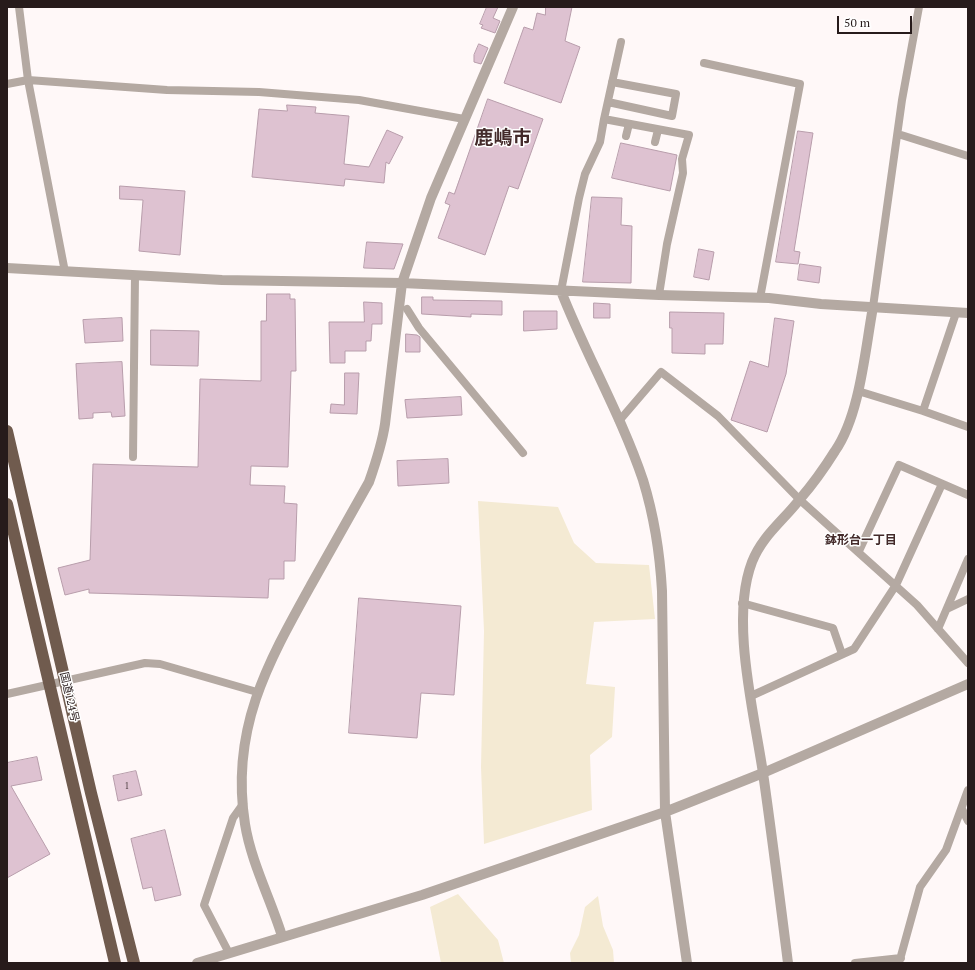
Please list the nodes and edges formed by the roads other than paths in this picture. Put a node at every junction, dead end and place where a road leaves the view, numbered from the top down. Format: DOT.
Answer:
graph roads {
  1 [pos="19,7"];
  2 [pos="513,7"];
  3 [pos="919,7"];
  4 [pos="621,42"];
  5 [pos="704,63"];
  6 [pos="28,80"];
  7 [pos="612,82"];
  8 [pos="7,84"];
  9 [pos="608,102"];
  10 [pos="604,119"];
  11 [pos="464,120"];
  12 [pos="629,124"];
  13 [pos="658,130"];
  14 [pos="898,134"];
  15 [pos="626,136"];
  16 [pos="655,142"];
  17 [pos="968,156"];
  18 [pos="7,268"];
  19 [pos="65,272"];
  20 [pos="135,276"];
  21 [pos="402,283"];
  22 [pos="562,291"];
  23 [pos="659,295"];
  24 [pos="760,298"];
  25 [pos="873,307"];
  26 [pos="407,309"];
  27 [pos="956,313"];
  28 [pos="968,314"];
  29 [pos="858,391"];
  30 [pos="923,411"];
  31 [pos="619,421"];
  32 [pos="968,427"];
  33 [pos="7,431"];
  34 [pos="523,453"];
  35 [pos="133,457"];
  36 [pos="942,484"];
  37 [pos="968,495"];
  38 [pos="800,500"];
  39 [pos="7,504"];
  40 [pos="859,551"];
  41 [pos="968,559"];
  42 [pos="896,585"];
  43 [pos="968,599"];
  44 [pos="742,603"];
  45 [pos="947,609"];
  46 [pos="938,630"];
  47 [pos="842,654"];
  48 [pos="968,663"];
  49 [pos="65,681"];
  50 [pos="50,684"];
  51 [pos="968,684"];
  52 [pos="257,692"];
  53 [pos="7,694"];
  54 [pos="751,696"];
  55 [pos="763,773"];
  56 [pos="968,790"];
  57 [pos="243,804"];
  58 [pos="962,809"];
  59 [pos="665,812"];
  60 [pos="968,821"];
  61 [pos="282,936"];
  62 [pos="229,953"];
  63 [pos="900,960"];
  64 [pos="115,963"];
  65 [pos="134,963"];
  66 [pos="197,963"];
  67 [pos="687,963"];
  68 [pos="788,963"];
  69 [pos="855,963"];
  1 -- 6 [label="street"];
  2 -- 11 [label="street"];
  3 -- 14 [label="street"];
  4 -- 7 [label="street"];
  5 -- 24 [label="street"];
  6 -- 8 [label="street"];
  6 -- 11 [label="street"];
  6 -- 19 [label="street"];
  7 -- 9 [label="street"];
  7 -- 9 [label="street"];
  9 -- 10 [label="street"];
  10 -- 12 [label="street"];
  10 -- 22 [label="street"];
  11 -- 21 [label="street"];
  12 -- 13 [label="street"];
  12 -- 15 [label="street"];
  13 -- 16 [label="street"];
  13 -- 23 [label="street"];
  14 -- 17 [label="street"];
  14 -- 25 [label="street"];
  18 -- 19 [label="street"];
  19 -- 20 [label="street"];
  20 -- 21 [label="street"];
  20 -- 35 [label="street"];
  21 -- 22 [label="street"];
  21 -- 52 [label="street"];
  22 -- 23 [label="street"];
  22 -- 31 [label="street"];
  23 -- 24 [label="street"];
  24 -- 25 [label="street"];
  25 -- 27 [label="street"];
  25 -- 29 [label="street"];
  26 -- 34 [label="street"];
  27 -- 28 [label="street"];
  27 -- 30 [label="street"];
  29 -- 30 [label="street"];
  29 -- 38 [label="street"];
  30 -- 32 [label="street"];
  31 -- 38 [label="street"];
  31 -- 59 [label="street"];
  33 -- 49 [label="highway, 国道124号"];
  36 -- 37 [label="street"];
  36 -- 40 [label="street"];
  36 -- 42 [label="street"];
  38 -- 40 [label="street"];
  38 -- 44 [label="street"];
  39 -- 50 [label="highway, 国道124号"];
  40 -- 42 [label="street"];
  41 -- 45 [label="street"];
  42 -- 46 [label="street"];
  42 -- 47 [label="street"];
  43 -- 45 [label="street"];
  44 -- 47 [label="street"];
  44 -- 54 [label="street"];
  45 -- 46 [label="street"];
  46 -- 48 [label="street"];
  47 -- 54 [label="street"];
  49 -- 50 [label="street"];
  49 -- 52 [label="street"];
  49 -- 65 [label="highway, 国道124号"];
  50 -- 53 [label="street"];
  50 -- 64 [label="highway, 国道124号"];
  51 -- 55 [label="street"];
  52 -- 57 [label="street"];
  54 -- 55 [label="street"];
  55 -- 59 [label="street"];
  55 -- 68 [label="street"];
  56 -- 58 [label="street"];
  57 -- 61 [label="street"];
  57 -- 62 [label="street"];
  58 -- 60 [label="street"];
  58 -- 63 [label="street"];
  59 -- 61 [label="street"];
  59 -- 67 [label="street"];
  61 -- 62 [label="street"];
  62 -- 66 [label="street"];
  63 -- 69 [label="street"];
}
